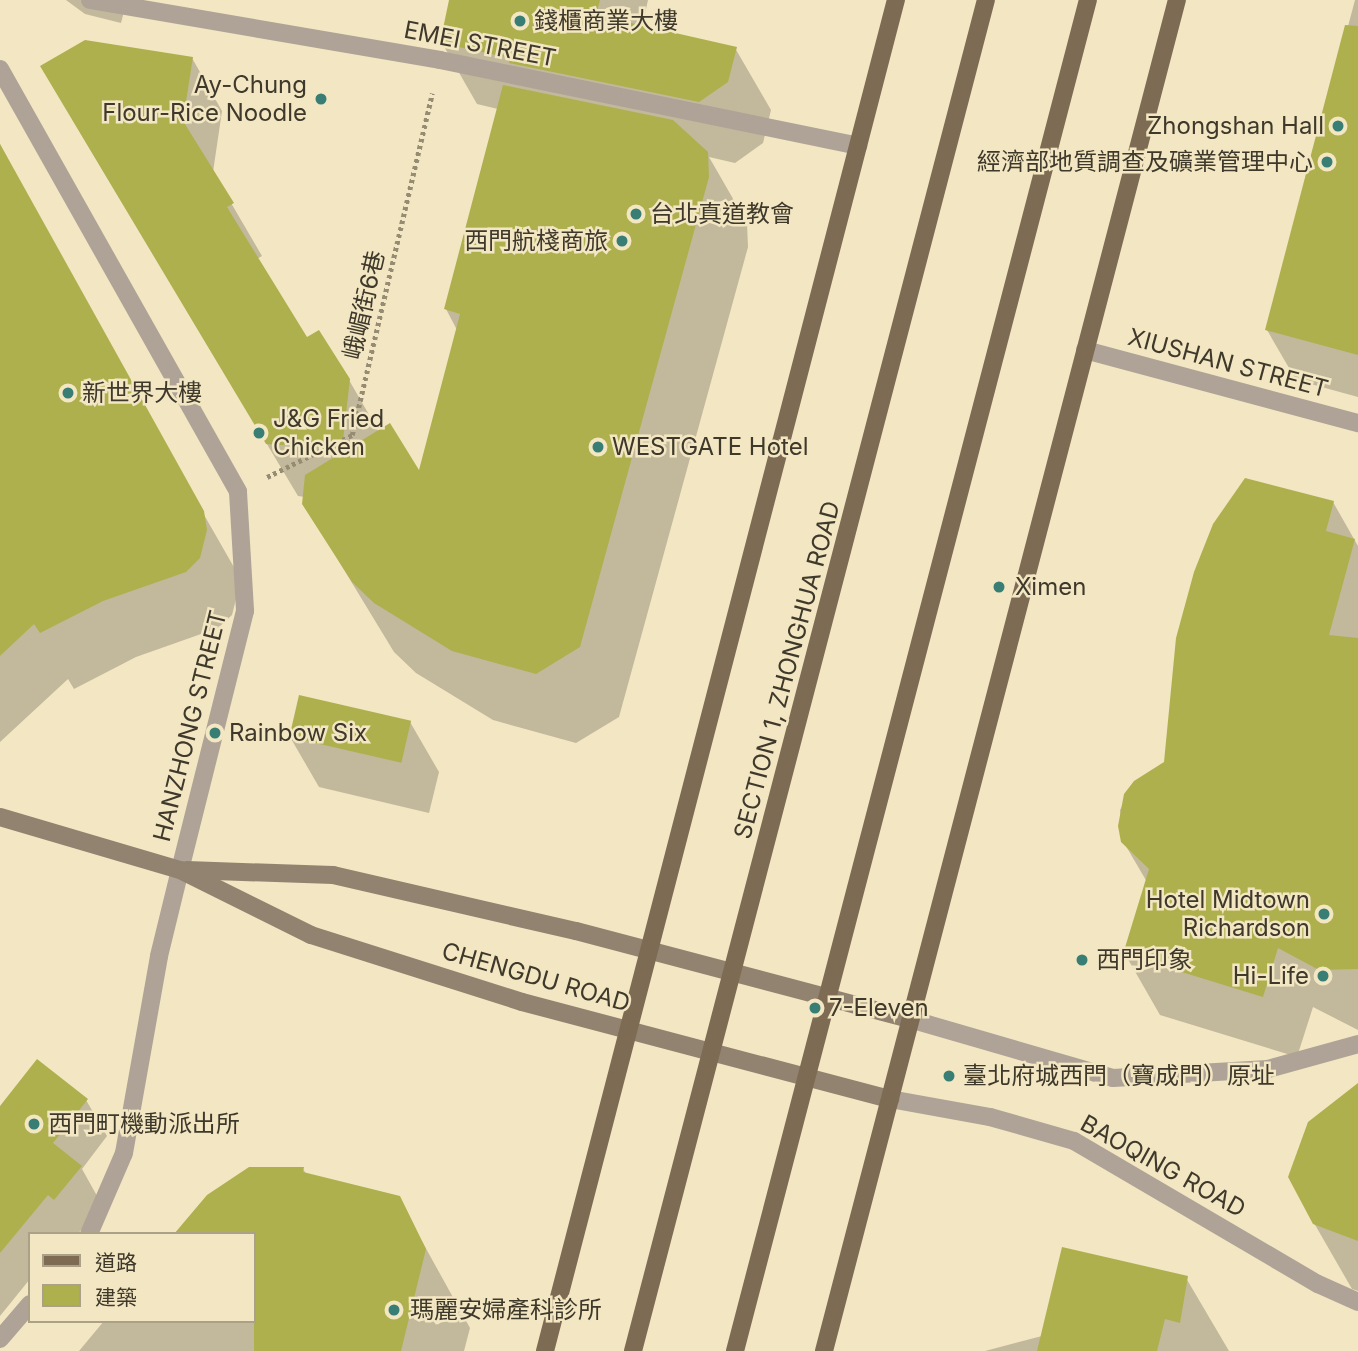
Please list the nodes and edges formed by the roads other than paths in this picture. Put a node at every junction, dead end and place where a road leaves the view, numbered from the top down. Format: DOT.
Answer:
graph roads {
  1 [pos="90,0"];
  2 [pos="897,0"];
  3 [pos="986,0"];
  4 [pos="1088,0"];
  5 [pos="1177,0"];
  6 [pos="0,69"];
  7 [pos="858,146"];
  8 [pos="1085,350"];
  9 [pos="1358,423"];
  10 [pos="0,817"];
  11 [pos="180,870"];
  12 [pos="650,951"];
  13 [pos="734,973"];
  14 [pos="829,998"];
  15 [pos="910,1018"];
  16 [pos="630,1028"];
  17 [pos="1358,1044"];
  18 [pos="713,1049"];
  19 [pos="808,1077"];
  20 [pos="890,1099"];
  21 [pos="90,1232"];
  22 [pos="1358,1302"];
  23 [pos="28,1306"];
  24 [pos="0,1339"];
  25 [pos="545,1351"];
  26 [pos="633,1351"];
  27 [pos="735,1351"];
  28 [pos="824,1351"];
  1 -- 7 [label="street, EMEI STREET"];
  2 -- 7 [label="main road"];
  3 -- 13 [label="main road, SECTION 1, ZHONGHUA ROAD"];
  4 -- 14 [label="main road"];
  5 -- 8 [label="main road"];
  6 -- 11 [label="street, HANZHONG STREET"];
  7 -- 12 [label="main road"];
  8 -- 9 [label="street, XIUSHAN STREET"];
  8 -- 15 [label="main road"];
  10 -- 11 [label="main road, CHENGDU ROAD"];
  11 -- 12 [label="main road, CHENGDU ROAD"];
  11 -- 16 [label="main road, CHENGDU ROAD"];
  11 -- 21 [label="street, HANZHONG STREET"];
  12 -- 13 [label="main road, CHENGDU ROAD"];
  12 -- 16 [label="main road"];
  13 -- 14 [label="main road, CHENGDU ROAD"];
  13 -- 18 [label="main road, SECTION 1, ZHONGHUA ROAD"];
  14 -- 15 [label="main road, CHENGDU ROAD"];
  14 -- 19 [label="main road"];
  15 -- 17 [label="street"];
  15 -- 20 [label="main road"];
  16 -- 18 [label="main road, CHENGDU ROAD"];
  16 -- 25 [label="main road"];
  18 -- 19 [label="main road, CHENGDU ROAD"];
  18 -- 26 [label="main road, SECTION 1, ZHONGHUA ROAD"];
  19 -- 20 [label="main road, CHENGDU ROAD"];
  19 -- 27 [label="main road"];
  20 -- 22 [label="street, BAOQING ROAD"];
  20 -- 28 [label="main road"];
  23 -- 24 [label="street"];
}
